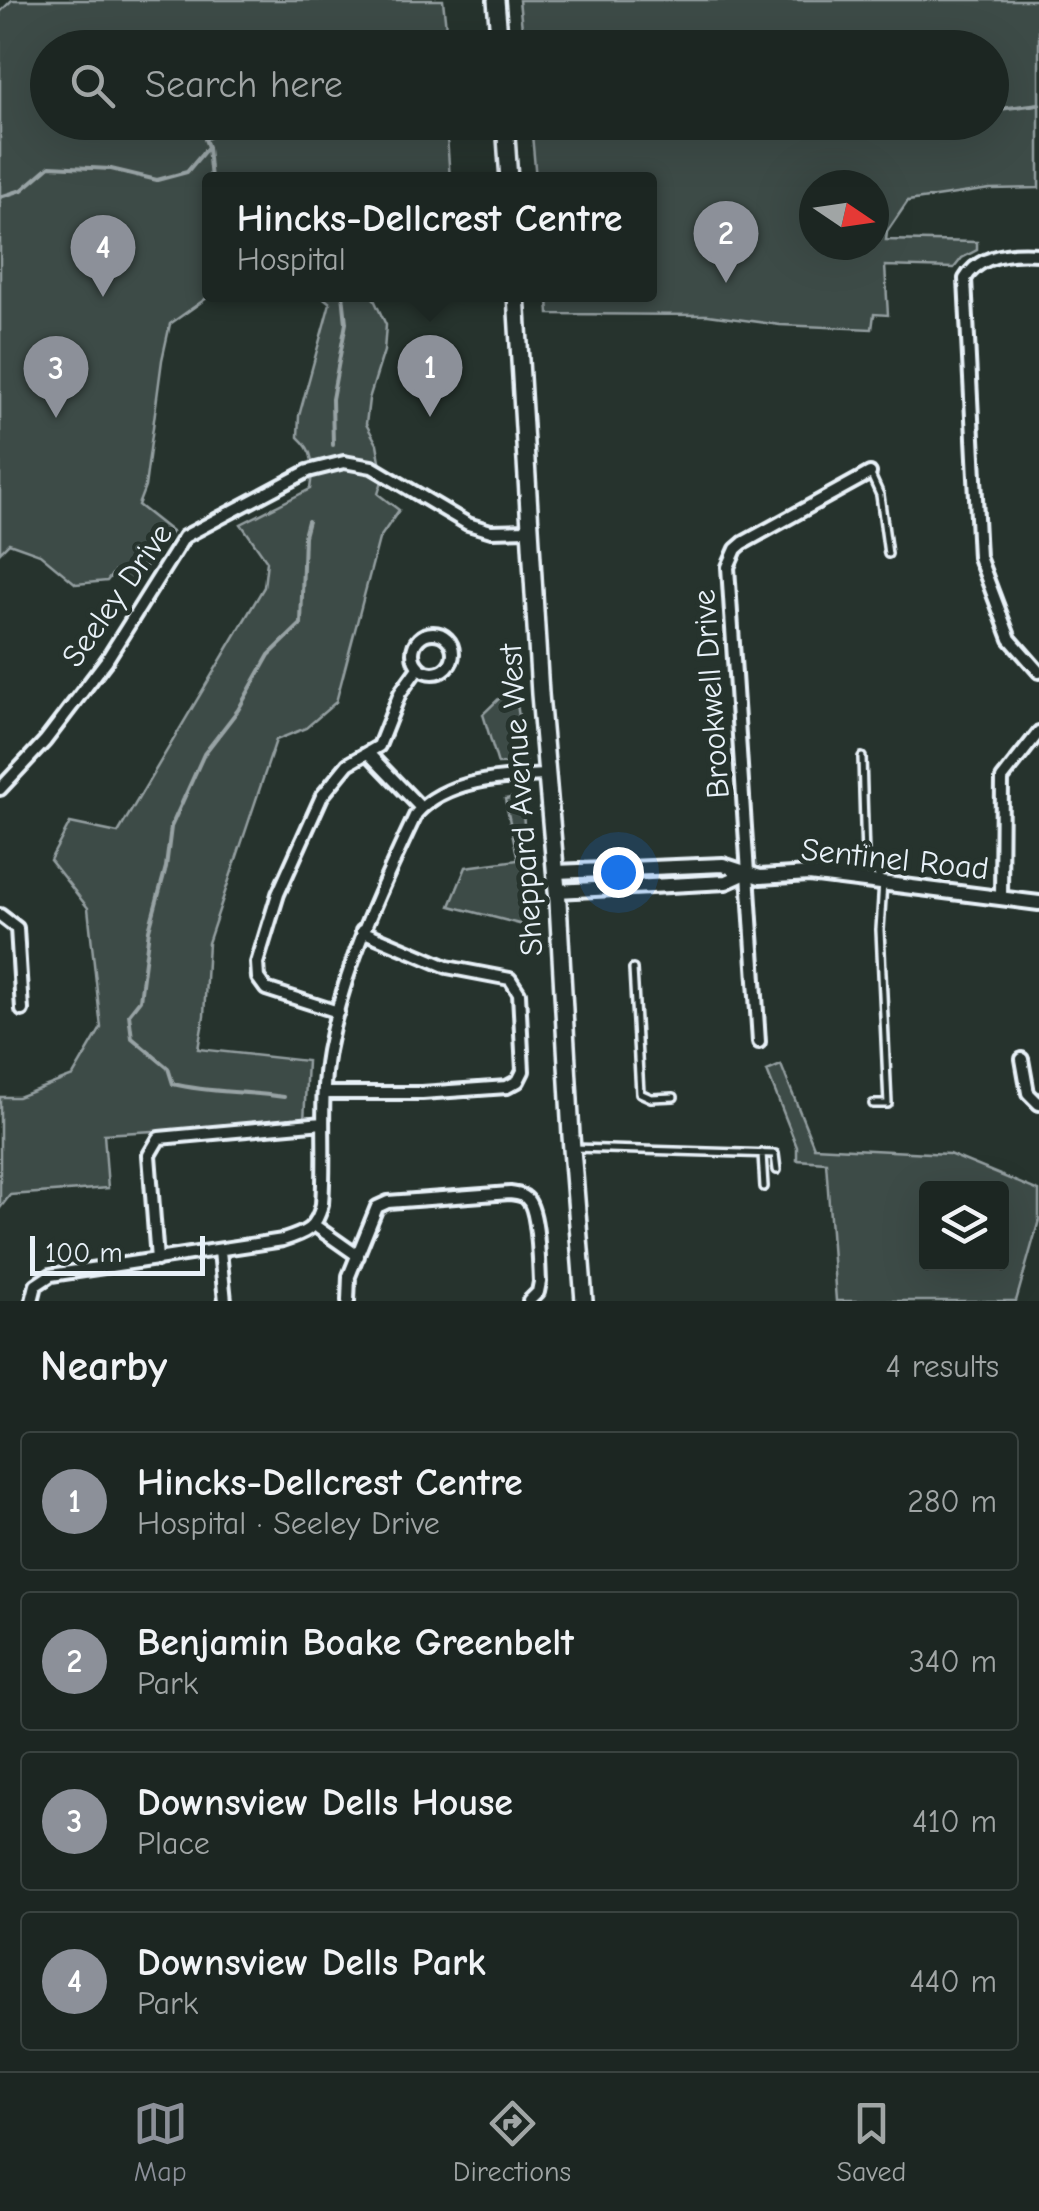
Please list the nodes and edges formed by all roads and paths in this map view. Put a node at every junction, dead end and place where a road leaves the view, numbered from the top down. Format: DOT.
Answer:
graph roads {
  1 [pos="496,0"];
  2 [pos="498,30"];
  3 [pos="506,140"];
  4 [pos="508,172"];
  5 [pos="1039,254"];
  6 [pos="516,302"];
  7 [pos="870,472"];
  8 [pos="529,530"];
  9 [pos="888,554"];
  10 [pos="418,668"];
  11 [pos="1039,672"];
  12 [pos="1039,732"];
  13 [pos="368,754"];
  14 [pos="862,757"];
  15 [pos="546,775"];
  16 [pos="0,789"];
  17 [pos="421,808"];
  18 [pos="556,872"];
  19 [pos="746,872"];
  20 [pos="883,882"];
  21 [pos="557,890"];
  22 [pos="1002,898"];
  23 [pos="1039,902"];
  24 [pos="0,915"];
  25 [pos="362,931"];
  26 [pos="633,969"];
  27 [pos="22,1010"];
  28 [pos="338,1012"];
  29 [pos="758,1042"];
  30 [pos="1022,1059"];
  31 [pos="324,1093"];
  32 [pos="674,1097"];
  33 [pos="873,1104"];
  34 [pos="1039,1104"];
  35 [pos="323,1123"];
  36 [pos="571,1148"];
  37 [pos="762,1153"];
  38 [pos="777,1170"];
  39 [pos="764,1186"];
  40 [pos="314,1225"];
  41 [pos="220,1250"];
  42 [pos="358,1256"];
  43 [pos="157,1260"];
  44 [pos="32,1301"];
  45 [pos="225,1301"];
  46 [pos="348,1301"];
  47 [pos="529,1301"];
  48 [pos="584,1301"];
  1 -- 2 [label="main road"];
  3 -- 4 [label="main road"];
  5 -- 11 [label="street"];
  6 -- 8 [label="main road, Sheppard Avenue West"];
  7 -- 9 [label="lane"];
  7 -- 19 [label="street, Brookwell Drive"];
  8 -- 15 [label="main road, Sheppard Avenue West"];
  8 -- 16 [label="street, Seeley Drive"];
  10 -- 10 [label="street"];
  10 -- 13 [label="street"];
  12 -- 22 [label="street"];
  13 -- 17 [label="street"];
  13 -- 28 [label="street"];
  14 -- 20 [label="lane"];
  15 -- 17 [label="street"];
  15 -- 18 [label="main road, Sheppard Avenue West"];
  17 -- 25 [label="street"];
  18 -- 19 [label="street, Sentinel Road"];
  18 -- 21 [label="main road, Sheppard Avenue West"];
  19 -- 20 [label="street, Sentinel Road"];
  19 -- 21 [label="street, Sentinel Road"];
  19 -- 29 [label="street"];
  20 -- 22 [label="street, Sentinel Road"];
  20 -- 33 [label="lane"];
  21 -- 36 [label="main road, Sheppard Avenue West"];
  22 -- 23 [label="street, Sentinel Road"];
  24 -- 27 [label="street"];
  25 -- 28 [label="street"];
  25 -- 31 [label="street"];
  26 -- 32 [label="lane"];
  28 -- 31 [label="street"];
  30 -- 34 [label="street"];
  31 -- 35 [label="street"];
  35 -- 40 [label="street"];
  35 -- 43 [label="street"];
  36 -- 37 [label="lane"];
  36 -- 48 [label="main road, Sheppard Avenue West"];
  37 -- 38 [label="lane"];
  37 -- 39 [label="lane"];
  40 -- 41 [label="street"];
  40 -- 42 [label="street"];
  41 -- 43 [label="street"];
  41 -- 45 [label="street"];
  42 -- 46 [label="street"];
  42 -- 47 [label="street"];
  43 -- 44 [label="street"];
}
